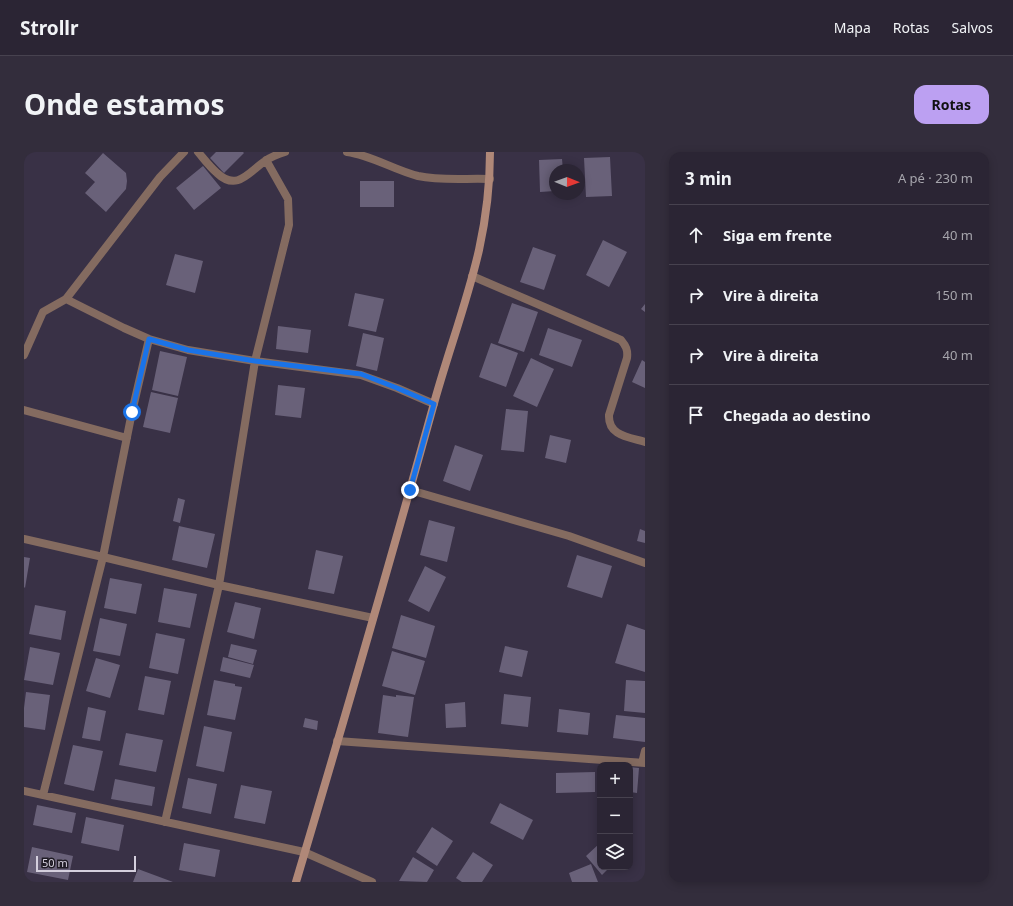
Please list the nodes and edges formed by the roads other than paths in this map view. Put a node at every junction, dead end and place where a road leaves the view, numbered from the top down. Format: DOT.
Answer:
graph roads {
  1 [pos="184,152"];
  2 [pos="198,152"];
  3 [pos="285,152"];
  4 [pos="347,152"];
  5 [pos="490,152"];
  6 [pos="266,160"];
  7 [pos="490,179"];
  8 [pos="472,276"];
  9 [pos="66,299"];
  10 [pos="149,339"];
  11 [pos="24,355"];
  12 [pos="255,361"];
  13 [pos="434,404"];
  14 [pos="24,410"];
  15 [pos="126,438"];
  16 [pos="645,442"];
  17 [pos="410,490"];
  18 [pos="24,539"];
  19 [pos="103,556"];
  20 [pos="645,563"];
  21 [pos="219,585"];
  22 [pos="373,618"];
  23 [pos="338,741"];
  24 [pos="645,751"];
  25 [pos="643,763"];
  26 [pos="24,791"];
  27 [pos="43,795"];
  28 [pos="165,822"];
  29 [pos="304,852"];
  30 [pos="296,882"];
  31 [pos="372,882"];
  1 -- 9 [label="street"];
  2 -- 6 [label="street"];
  3 -- 6 [label="street"];
  4 -- 7 [label="street"];
  5 -- 7 [label="main road"];
  6 -- 12 [label="street"];
  7 -- 8 [label="main road"];
  8 -- 13 [label="main road"];
  8 -- 16 [label="street"];
  9 -- 10 [label="street"];
  9 -- 11 [label="street"];
  10 -- 12 [label="street"];
  10 -- 15 [label="street"];
  12 -- 13 [label="street"];
  12 -- 21 [label="street"];
  13 -- 17 [label="main road"];
  14 -- 15 [label="street"];
  15 -- 19 [label="street"];
  17 -- 20 [label="street"];
  17 -- 22 [label="main road"];
  18 -- 19 [label="street"];
  19 -- 21 [label="street"];
  19 -- 27 [label="street"];
  21 -- 22 [label="street"];
  21 -- 28 [label="street"];
  22 -- 23 [label="main road"];
  23 -- 25 [label="street"];
  23 -- 29 [label="main road"];
  24 -- 25 [label="street"];
  26 -- 27 [label="street"];
  27 -- 28 [label="street"];
  28 -- 29 [label="street"];
  29 -- 30 [label="main road"];
  29 -- 31 [label="street"];
}
